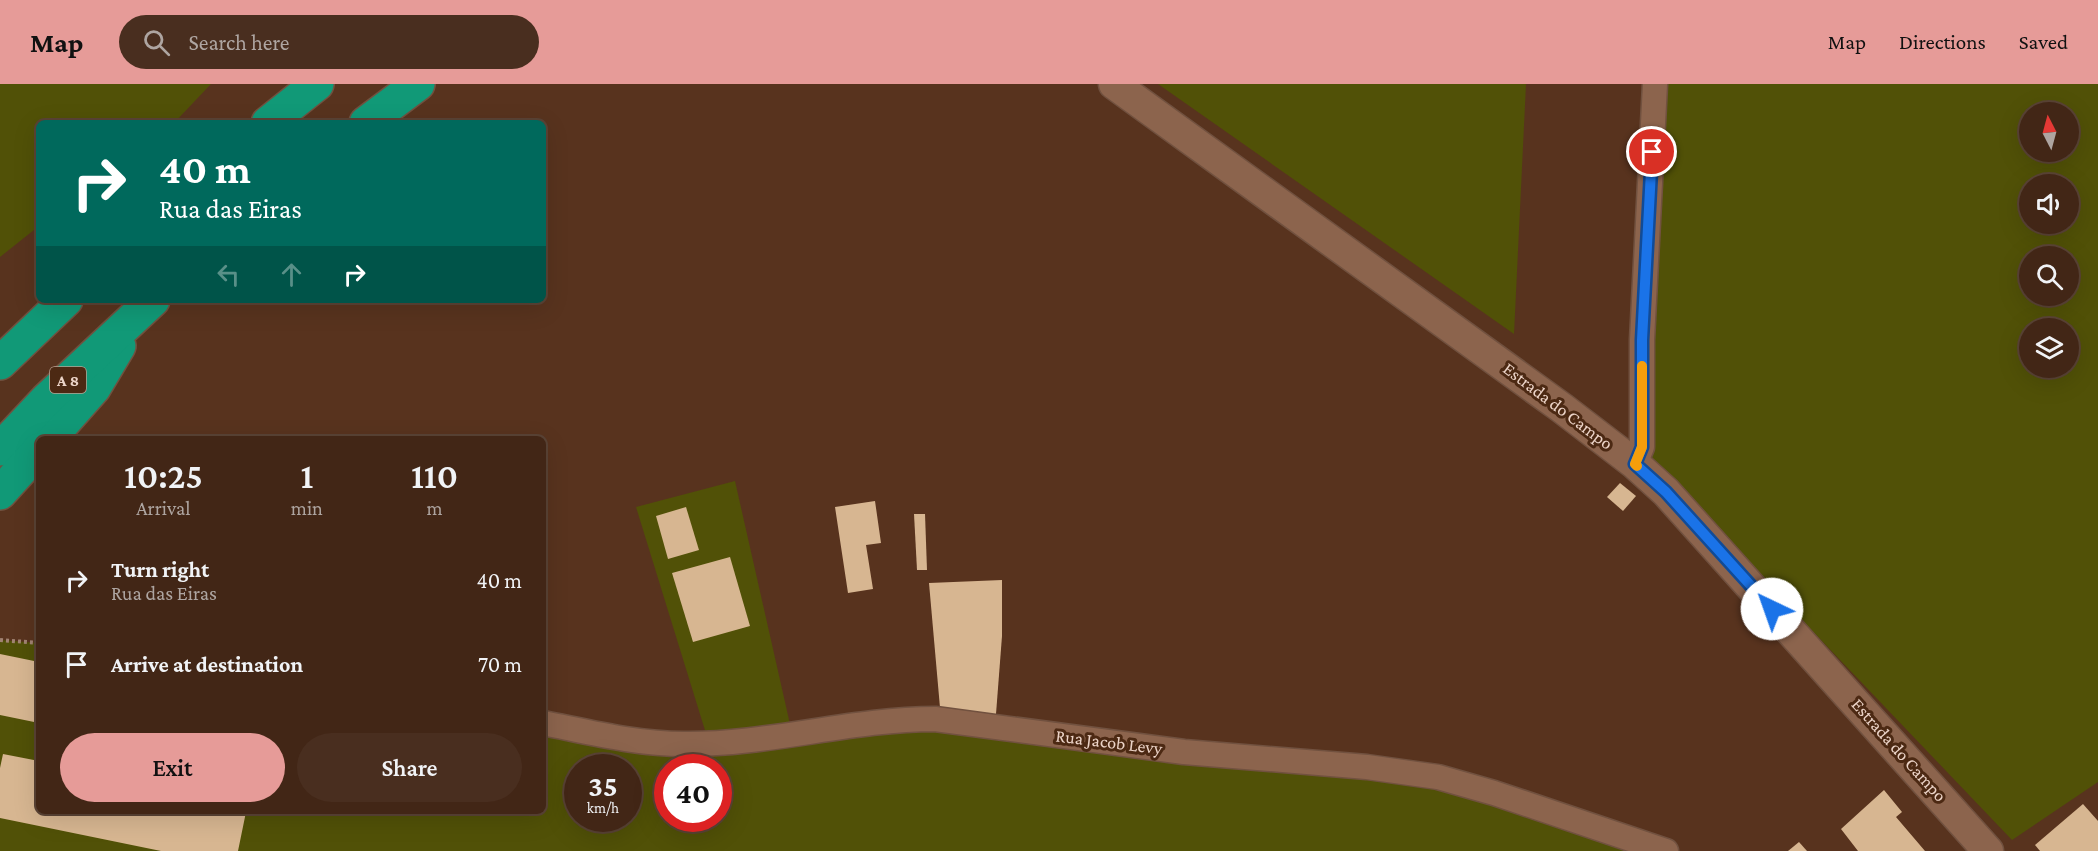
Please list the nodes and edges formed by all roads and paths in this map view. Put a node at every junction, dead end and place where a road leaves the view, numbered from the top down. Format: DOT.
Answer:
graph roads {
  1 [pos="317,84"];
  2 [pos="418,84"];
  3 [pos="1114,84"];
  4 [pos="1655,84"];
  5 [pos="272,120"];
  6 [pos="370,120"];
  7 [pos="63,303"];
  8 [pos="146,307"];
  9 [pos="0,363"];
  10 [pos="52,436"];
  11 [pos="0,449"];
  12 [pos="36,453"];
  13 [pos="1635,464"];
  14 [pos="0,493"];
  15 [pos="0,640"];
  16 [pos="36,643"];
  17 [pos="546,724"];
  18 [pos="1666,851"];
  19 [pos="1988,851"];
  1 -- 5 [label="highway"];
  2 -- 6 [label="highway"];
  3 -- 13 [label="street, Estrada do Campo"];
  4 -- 13 [label="street"];
  7 -- 9 [label="highway"];
  8 -- 10 [label="highway"];
  8 -- 11 [label="highway, A 8"];
  12 -- 14 [label="highway"];
  13 -- 19 [label="street, Estrada do Campo"];
  15 -- 16 [label="path"];
  17 -- 18 [label="street, Rua Jacob Levy"];
}
